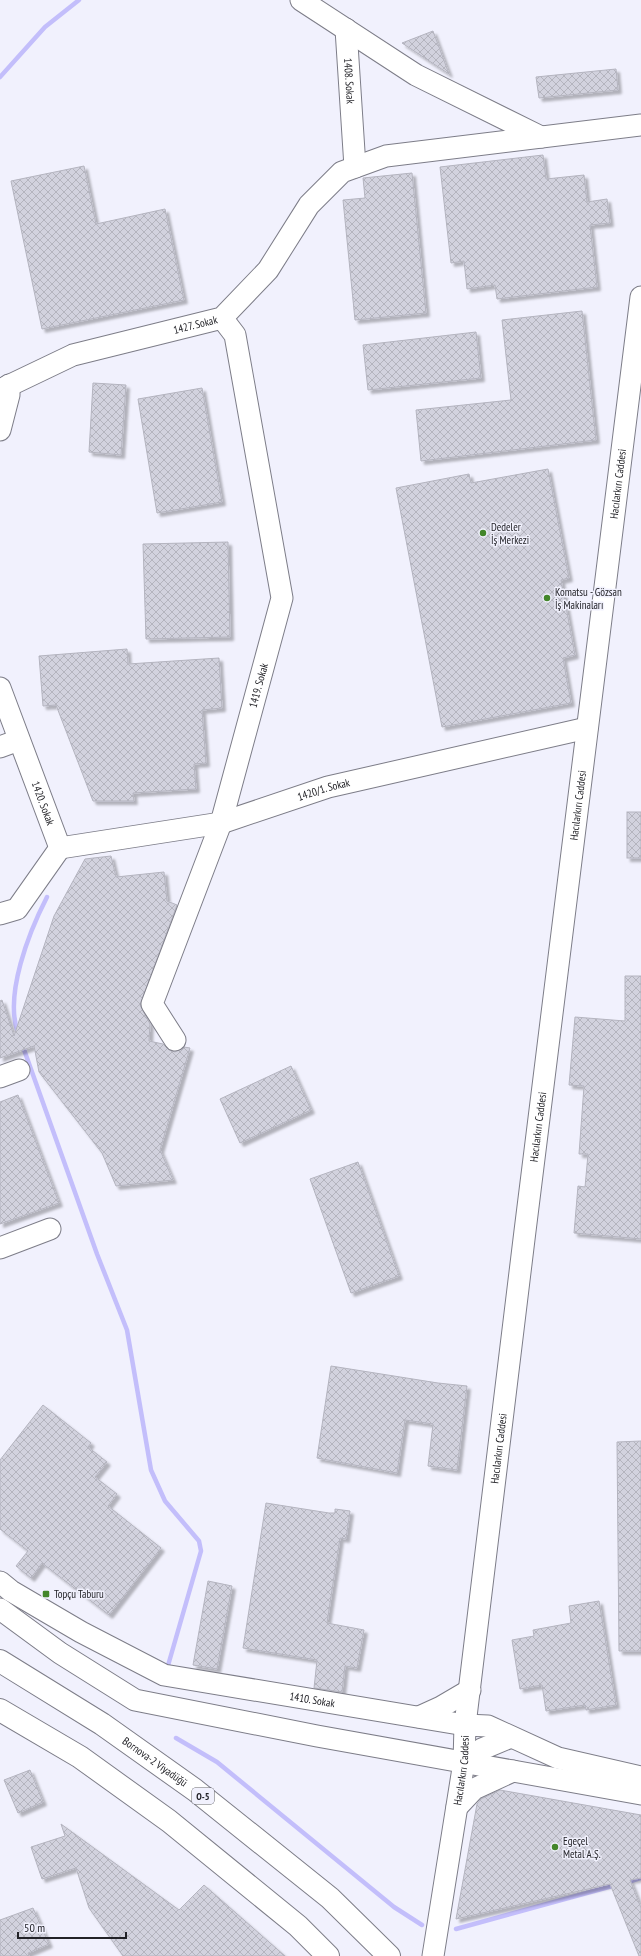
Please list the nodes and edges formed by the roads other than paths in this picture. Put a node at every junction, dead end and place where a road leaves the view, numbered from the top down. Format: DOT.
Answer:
graph roads {
  1 [pos="301,0"];
  2 [pos="346,29"];
  3 [pos="641,126"];
  4 [pos="541,137"];
  5 [pos="355,167"];
  6 [pos="641,297"];
  7 [pos="222,318"];
  8 [pos="4,388"];
  9 [pos="0,430"];
  10 [pos="0,688"];
  11 [pos="587,728"];
  12 [pos="9,744"];
  13 [pos="221,823"];
  14 [pos="60,848"];
  15 [pos="8,911"];
  16 [pos="174,1040"];
  17 [pos="50,1229"];
  18 [pos="0,1248"];
  19 [pos="0,1582"];
  20 [pos="0,1609"];
  21 [pos="0,1660"];
  22 [pos="470,1690"];
  23 [pos="0,1710"];
  24 [pos="419,1717"];
  25 [pos="466,1725"];
  26 [pos="511,1737"];
  27 [pos="464,1762"];
  28 [pos="513,1771"];
  29 [pos="641,1777"];
  30 [pos="641,1794"];
  31 [pos="457,1808"];
  32 [pos="328,1956"];
  33 [pos="389,1956"];
  34 [pos="433,1956"];
  1 -- 2 [label="street"];
  2 -- 4 [label="street"];
  2 -- 5 [label="street, 1408. Sokak"];
  3 -- 4 [label="street"];
  4 -- 5 [label="street"];
  5 -- 7 [label="street, 1427. Sokak"];
  6 -- 11 [label="street, Hacılarkırı Caddesi"];
  7 -- 8 [label="street, 1427. Sokak"];
  7 -- 13 [label="street, 1419. Sokak"];
  8 -- 9 [label="street"];
  10 -- 12 [label="street, 1420. Sokak"];
  11 -- 13 [label="street, 1420/1. Sokak"];
  11 -- 22 [label="street, Hacılarkırı Caddesi"];
  12 -- 14 [label="street, 1420. Sokak"];
  13 -- 14 [label="street, 1420/1. Sokak"];
  13 -- 16 [label="street, 1419. Sokak"];
  14 -- 15 [label="street"];
  17 -- 18 [label="street"];
  19 -- 24 [label="street, 1410. Sokak"];
  20 -- 27 [label="street"];
  21 -- 33 [label="highway, Bornova-2 Viyadüğü / O-5"];
  22 -- 24 [label="street"];
  22 -- 25 [label="street, Hacılarkırı Caddesi"];
  23 -- 32 [label="highway"];
  24 -- 25 [label="street, 1410. Sokak"];
  25 -- 26 [label="street, 1410. Sokak"];
  25 -- 27 [label="street, Hacılarkırı Caddesi"];
  26 -- 27 [label="street"];
  26 -- 29 [label="street, 1410. Sokak"];
  27 -- 28 [label="street"];
  27 -- 31 [label="street, Hacılarkırı Caddesi"];
  28 -- 30 [label="street"];
  28 -- 31 [label="street"];
  31 -- 34 [label="street, Hacılarkırı Caddesi"];
}
